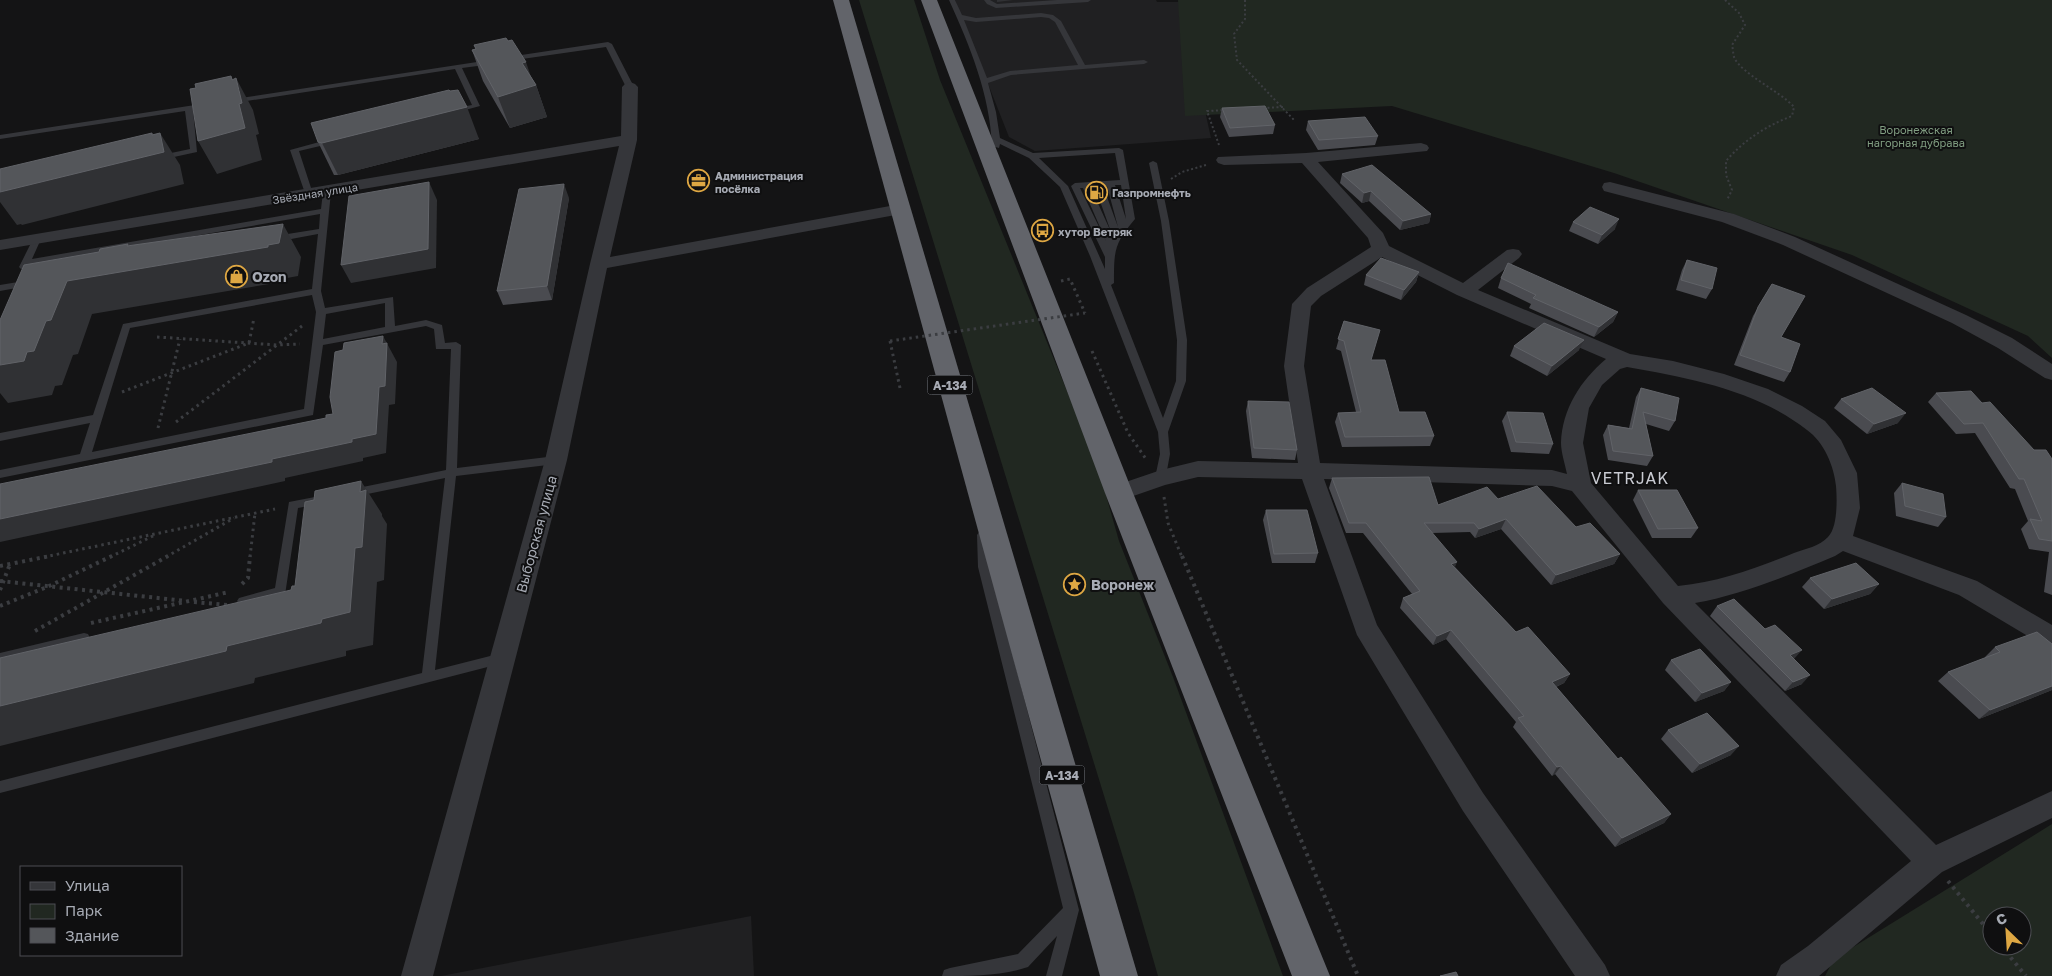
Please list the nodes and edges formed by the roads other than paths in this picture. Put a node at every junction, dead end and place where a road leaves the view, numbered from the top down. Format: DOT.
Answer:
graph roads {
  1 [pos="841,0"];
  2 [pos="929,0"];
  3 [pos="952,0"];
  4 [pos="987,0"];
  5 [pos="1088,0"];
  6 [pos="960,17"];
  7 [pos="1144,62"];
  8 [pos="458,67"];
  9 [pos="1083,67"];
  10 [pos="983,82"];
  11 [pos="630,87"];
  12 [pos="228,102"];
  13 [pos="218,103"];
  14 [pos="189,108"];
  15 [pos="447,113"];
  16 [pos="0,137"];
  17 [pos="342,138"];
  18 [pos="996,139"];
  19 [pos="629,140"];
  20 [pos="1421,148"];
  21 [pos="1032,156"];
  22 [pos="1306,158"];
  23 [pos="156,159"];
  24 [pos="1224,160"];
  25 [pos="1152,163"];
  26 [pos="995,172"];
  27 [pos="1124,182"];
  28 [pos="1110,183"];
  29 [pos="1098,184"];
  30 [pos="1086,185"];
  31 [pos="1064,186"];
  32 [pos="1075,186"];
  33 [pos="1610,186"];
  34 [pos="327,192"];
  35 [pos="309,194"];
  36 [pos="901,209"];
  37 [pos="325,211"];
  38 [pos="1123,225"];
  39 [pos="322,231"];
  40 [pos="1116,233"];
  41 [pos="36,239"];
  42 [pos="265,241"];
  43 [pos="1112,244"];
  44 [pos="0,245"];
  45 [pos="1382,249"];
  46 [pos="1513,254"];
  47 [pos="1109,256"];
  48 [pos="27,263"];
  49 [pos="599,264"];
  50 [pos="36,282"];
  51 [pos="0,288"];
  52 [pos="15,289"];
  53 [pos="1108,290"];
  54 [pos="1464,290"];
  55 [pos="316,291"];
  56 [pos="321,312"];
  57 [pos="390,330"];
  58 [pos="318,343"];
  59 [pos="1626,360"];
  60 [pos="2052,373"];
  61 [pos="97,418"];
  62 [pos="1163,432"];
  63 [pos="0,437"];
  64 [pos="85,457"];
  65 [pos="556,460"];
  66 [pos="1310,471"];
  67 [pos="451,473"];
  68 [pos="0,474"];
  69 [pos="1161,478"];
  70 [pos="980,483"];
  71 [pos="1580,485"];
  72 [pos="1119,493"];
  73 [pos="1840,541"];
  74 [pos="1672,596"];
  75 [pos="229,605"];
  76 [pos="95,636"];
  77 [pos="2052,638"];
  78 [pos="502,657"];
  79 [pos="0,658"];
  80 [pos="428,676"];
  81 [pos="0,787"];
  82 [pos="2052,804"];
  83 [pos="1932,862"];
  84 [pos="1071,910"];
  85 [pos="417,976"];
  86 [pos="950,976"];
  87 [pos="1054,976"];
  88 [pos="1119,976"];
  89 [pos="1311,976"];
  90 [pos="1594,976"];
  91 [pos="1792,976"];
  1 -- 36 [label="highway, А-134"];
  2 -- 26 [label="highway"];
  3 -- 6 [label="lane"];
  4 -- 5 [label="lane"];
  6 -- 9 [label="lane"];
  6 -- 10 [label="lane"];
  7 -- 9 [label="lane"];
  8 -- 11 [label="lane"];
  8 -- 12 [label="lane"];
  8 -- 15 [label="lane"];
  9 -- 10 [label="lane"];
  10 -- 18 [label="lane"];
  11 -- 19 [label="street, Выборская улица"];
  13 -- 14 [label="lane"];
  14 -- 16 [label="lane"];
  14 -- 23 [label="lane"];
  17 -- 35 [label="lane"];
  18 -- 21 [label="lane"];
  18 -- 26 [label="lane"];
  19 -- 34 [label="street, Звёздная улица"];
  19 -- 49 [label="street, Выборская улица"];
  20 -- 22 [label="street"];
  21 -- 27 [label="lane"];
  21 -- 31 [label="lane"];
  22 -- 24 [label="street"];
  22 -- 45 [label="street"];
  25 -- 62 [label="lane"];
  26 -- 72 [label="highway"];
  27 -- 28 [label="lane"];
  27 -- 38 [label="lane"];
  28 -- 29 [label="lane"];
  28 -- 38 [label="lane"];
  29 -- 30 [label="lane"];
  29 -- 40 [label="lane"];
  30 -- 32 [label="lane"];
  30 -- 43 [label="lane"];
  31 -- 32 [label="lane"];
  31 -- 53 [label="lane"];
  32 -- 47 [label="lane"];
  33 -- 60 [label="street"];
  34 -- 35 [label="street, Звёздная улица"];
  34 -- 37 [label="lane"];
  35 -- 41 [label="street, Звёздная улица"];
  36 -- 49 [label="street"];
  36 -- 70 [label="highway, А-134"];
  37 -- 39 [label="lane"];
  37 -- 48 [label="lane"];
  38 -- 40 [label="lane"];
  39 -- 42 [label="lane"];
  39 -- 55 [label="lane"];
  40 -- 43 [label="lane"];
  41 -- 44 [label="street, Звёздная улица"];
  41 -- 48 [label="lane"];
  43 -- 47 [label="lane"];
  45 -- 54 [label="street"];
  45 -- 66 [label="street"];
  46 -- 54 [label="street"];
  47 -- 53 [label="lane"];
  48 -- 52 [label="lane"];
  49 -- 65 [label="street, Выборская улица"];
  50 -- 52 [label="lane"];
  51 -- 52 [label="lane"];
  53 -- 62 [label="lane"];
  54 -- 59 [label="street"];
  55 -- 56 [label="lane"];
  55 -- 61 [label="lane"];
  56 -- 57 [label="lane"];
  56 -- 58 [label="lane"];
  57 -- 58 [label="lane"];
  57 -- 67 [label="lane"];
  58 -- 64 [label="lane"];
  59 -- 71 [label="street"];
  59 -- 73 [label="street"];
  61 -- 63 [label="lane"];
  61 -- 64 [label="lane"];
  62 -- 69 [label="lane"];
  64 -- 68 [label="lane"];
  65 -- 67 [label="lane"];
  65 -- 78 [label="street, Выборская улица"];
  66 -- 69 [label="street"];
  66 -- 71 [label="street"];
  66 -- 90 [label="street"];
  67 -- 75 [label="lane"];
  67 -- 80 [label="lane"];
  69 -- 72 [label="street"];
  70 -- 84 [label="lane"];
  70 -- 88 [label="highway, А-134"];
  71 -- 74 [label="street"];
  72 -- 89 [label="highway"];
  73 -- 74 [label="street"];
  73 -- 77 [label="street"];
  74 -- 83 [label="street"];
  76 -- 79 [label="lane"];
  78 -- 80 [label="lane"];
  78 -- 85 [label="street, Выборская улица"];
  80 -- 81 [label="lane"];
  82 -- 83 [label="street"];
  83 -- 91 [label="street"];
  84 -- 86 [label="lane"];
  84 -- 87 [label="lane"];
}
